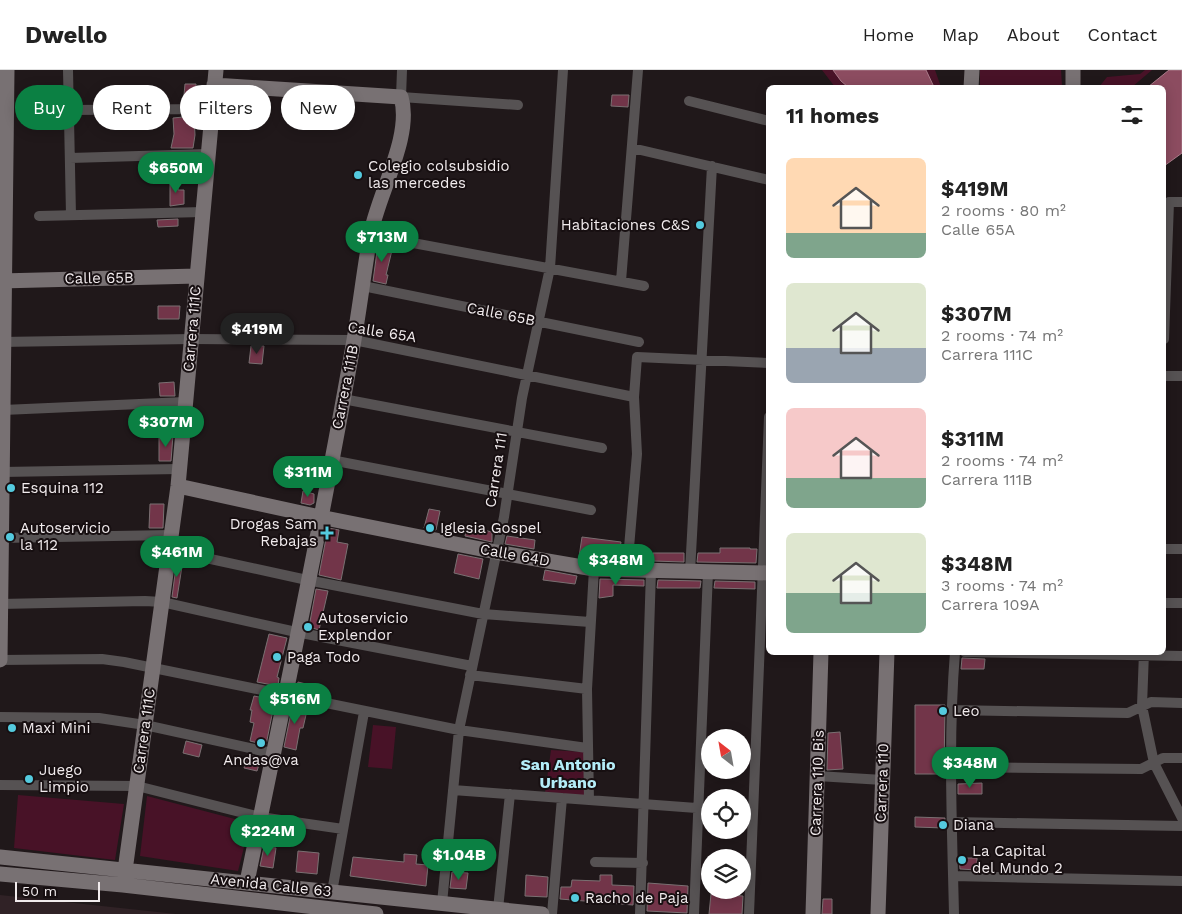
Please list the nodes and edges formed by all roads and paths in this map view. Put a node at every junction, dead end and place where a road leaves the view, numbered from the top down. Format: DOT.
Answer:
graph roads {
  1 [pos="7,70"];
  2 [pos="68,70"];
  3 [pos="402,70"];
  4 [pos="563,70"];
  5 [pos="638,70"];
  6 [pos="1072,70"];
  7 [pos="971,71"];
  8 [pos="215,78"];
  9 [pos="68,85"];
  10 [pos="971,85"];
  11 [pos="1073,85"];
  12 [pos="401,97"];
  13 [pos="689,101"];
  14 [pos="518,105"];
  15 [pos="180,109"];
  16 [pos="83,110"];
  17 [pos="766,120"];
  18 [pos="69,130"];
  19 [pos="210,130"];
  20 [pos="632,148"];
  21 [pos="208,154"];
  22 [pos="70,158"];
  23 [pos="712,166"];
  24 [pos="766,179"];
  25 [pos="1182,202"];
  26 [pos="203,212"];
  27 [pos="39,216"];
  28 [pos="71,216"];
  29 [pos="370,235"];
  30 [pos="1166,247"];
  31 [pos="550,268"];
  32 [pos="197,276"];
  33 [pos="2,281"];
  34 [pos="621,282"];
  35 [pos="363,286"];
  36 [pos="644,286"];
  37 [pos="538,322"];
  38 [pos="191,339"];
  39 [pos="354,340"];
  40 [pos="2,342"];
  41 [pos="639,342"];
  42 [pos="701,360"];
  43 [pos="766,362"];
  44 [pos="527,375"];
  45 [pos="1166,376"];
  46 [pos="1182,376"];
  47 [pos="634,397"];
  48 [pos="343,398"];
  49 [pos="186,402"];
  50 [pos="3,410"];
  51 [pos="517,431"];
  52 [pos="602,448"];
  53 [pos="332,460"];
  54 [pos="179,469"];
  55 [pos="2,472"];
  56 [pos="178,486"];
  57 [pos="507,495"];
  58 [pos="591,510"];
  59 [pos="320,517"];
  60 [pos="1,538"];
  61 [pos="170,542"];
  62 [pos="1166,549"];
  63 [pos="1182,550"];
  64 [pos="496,552"];
  65 [pos="594,569"];
  66 [pos="627,571"];
  67 [pos="651,571"];
  68 [pos="690,572"];
  69 [pos="708,572"];
  70 [pos="766,573"];
  71 [pos="307,580"];
  72 [pos="162,602"];
  73 [pos="1166,603"];
  74 [pos="1182,603"];
  75 [pos="0,604"];
  76 [pos="483,614"];
  77 [pos="590,622"];
  78 [pos="296,632"];
  79 [pos="821,655"];
  80 [pos="887,655"];
  81 [pos="955,655"];
  82 [pos="1144,655"];
  83 [pos="1163,655"];
  84 [pos="1182,656"];
  85 [pos="0,660"];
  86 [pos="153,667"];
  87 [pos="471,670"];
  88 [pos="587,689"];
  89 [pos="284,695"];
  90 [pos="1182,703"];
  91 [pos="1142,706"];
  92 [pos="951,710"];
  93 [pos="364,712"];
  94 [pos="0,717"];
  95 [pos="145,724"];
  96 [pos="459,730"];
  97 [pos="587,748"];
  98 [pos="272,753"];
  99 [pos="1182,758"];
  100 [pos="1154,763"];
  101 [pos="950,767"];
  102 [pos="817,776"];
  103 [pos="883,780"];
  104 [pos="0,785"];
  105 [pos="136,786"];
  106 [pos="453,790"];
  107 [pos="510,794"];
  108 [pos="562,798"];
  109 [pos="589,800"];
  110 [pos="643,804"];
  111 [pos="698,808"];
  112 [pos="701,808"];
  113 [pos="1179,808"];
  114 [pos="753,812"];
  115 [pos="260,817"];
  116 [pos="1182,818"];
  117 [pos="951,822"];
  118 [pos="1182,826"];
  119 [pos="343,829"];
  120 [pos="0,857"];
  121 [pos="595,862"];
  122 [pos="643,863"];
  123 [pos="125,870"];
  124 [pos="0,874"];
  125 [pos="953,876"];
  126 [pos="1182,881"];
  127 [pos="246,882"];
  128 [pos="123,885"];
  129 [pos="332,892"];
  130 [pos="442,903"];
  131 [pos="498,909"];
  132 [pos="376,914"];
  133 [pos="542,914"];
  134 [pos="552,914"];
  135 [pos="640,914"];
  136 [pos="694,914"];
  137 [pos="749,914"];
  138 [pos="813,914"];
  139 [pos="878,914"];
  140 [pos="954,914"];
  1 -- 33 [label="street"];
  2 -- 9 [label="street"];
  3 -- 12 [label="street, Carrera 111B"];
  4 -- 31 [label="street, Carrera 111"];
  5 -- 20 [label="street"];
  6 -- 11 [label="street"];
  7 -- 10 [label="street"];
  8 -- 12 [label="street"];
  12 -- 14 [label="street"];
  12 -- 29 [label="street, Carrera 111B"];
  13 -- 17 [label="street"];
  15 -- 16 [label="street"];
  18 -- 22 [label="street"];
  19 -- 21 [label="street, Carrera 111C"];
  20 -- 23 [label="street"];
  20 -- 34 [label="street"];
  21 -- 22 [label="street"];
  21 -- 26 [label="street, Carrera 111C"];
  22 -- 28 [label="street"];
  23 -- 24 [label="street"];
  23 -- 42 [label="street"];
  25 -- 30 [label="street"];
  26 -- 28 [label="street"];
  26 -- 32 [label="street, Carrera 111C"];
  27 -- 28 [label="street"];
  29 -- 31 [label="street"];
  29 -- 35 [label="street, Carrera 111B"];
  31 -- 34 [label="street"];
  31 -- 37 [label="street, Carrera 111"];
  32 -- 33 [label="street, Calle 65B"];
  32 -- 38 [label="street, Carrera 111C"];
  33 -- 40 [label="street"];
  34 -- 36 [label="street"];
  35 -- 37 [label="street, Calle 65B"];
  35 -- 39 [label="street, Carrera 111B"];
  37 -- 41 [label="street, Calle 65B"];
  37 -- 44 [label="street, Carrera 111"];
  38 -- 39 [label="street, Calle 65A"];
  38 -- 40 [label="street, Calle 65A"];
  38 -- 49 [label="street, Carrera 111C"];
  39 -- 44 [label="street, Calle 65A"];
  39 -- 48 [label="street, Carrera 111B"];
  40 -- 50 [label="street"];
  42 -- 43 [label="street"];
  42 -- 47 [label="street"];
  42 -- 68 [label="street"];
  44 -- 47 [label="street, Calle 65A"];
  44 -- 51 [label="street, Carrera 111"];
  45 -- 46 [label="street"];
  47 -- 66 [label="street"];
  48 -- 51 [label="street"];
  48 -- 53 [label="street, Carrera 111B"];
  49 -- 50 [label="street"];
  49 -- 54 [label="street, Carrera 111C"];
  50 -- 55 [label="street"];
  51 -- 52 [label="street"];
  51 -- 57 [label="street, Carrera 111"];
  53 -- 57 [label="street"];
  53 -- 59 [label="street, Carrera 111B"];
  54 -- 55 [label="street"];
  54 -- 56 [label="street, Carrera 111C"];
  55 -- 60 [label="street"];
  56 -- 59 [label="street, Calle 64D"];
  56 -- 61 [label="street, Carrera 111C"];
  57 -- 58 [label="street"];
  57 -- 64 [label="street, Carrera 111"];
  59 -- 64 [label="street, Calle 64D"];
  59 -- 71 [label="street, Carrera 111B"];
  60 -- 61 [label="street"];
  60 -- 75 [label="street"];
  61 -- 71 [label="street"];
  61 -- 72 [label="street, Carrera 111C"];
  62 -- 63 [label="street"];
  64 -- 65 [label="street, Calle 64D"];
  64 -- 76 [label="street, Carrera 111"];
  65 -- 66 [label="street, Calle 64D"];
  65 -- 77 [label="street"];
  66 -- 67 [label="street, Calle 64D"];
  67 -- 68 [label="street, Calle 64D"];
  67 -- 110 [label="street"];
  68 -- 69 [label="street, Calle 64D"];
  69 -- 70 [label="street, Calle 64D"];
  69 -- 111 [label="street"];
  70 -- 114 [label="street"];
  71 -- 76 [label="street"];
  71 -- 78 [label="street, Carrera 111B"];
  72 -- 75 [label="street"];
  72 -- 78 [label="street"];
  72 -- 86 [label="street, Carrera 111C"];
  73 -- 74 [label="street"];
  75 -- 85 [label="street"];
  76 -- 77 [label="street"];
  76 -- 87 [label="street, Carrera 111"];
  77 -- 88 [label="street"];
  78 -- 87 [label="street"];
  78 -- 89 [label="street, Carrera 111B"];
  79 -- 102 [label="street, Carrera 110 Bis"];
  80 -- 103 [label="street, Carrera 110"];
  81 -- 92 [label="street"];
  82 -- 91 [label="street"];
  83 -- 84 [label="street"];
  85 -- 86 [label="street"];
  86 -- 89 [label="street"];
  86 -- 95 [label="street, Carrera 111C"];
  87 -- 88 [label="street"];
  87 -- 96 [label="street, Carrera 111"];
  88 -- 97 [label="street"];
  89 -- 93 [label="street"];
  89 -- 98 [label="street, Carrera 111B"];
  90 -- 91 [label="street"];
  91 -- 92 [label="street"];
  91 -- 100 [label="street"];
  92 -- 101 [label="street"];
  93 -- 96 [label="street"];
  93 -- 119 [label="street"];
  94 -- 95 [label="street"];
  95 -- 98 [label="street"];
  95 -- 105 [label="street, Carrera 111C"];
  96 -- 97 [label="street"];
  96 -- 106 [label="street, Carrera 111"];
  97 -- 109 [label="street"];
  98 -- 115 [label="street, Carrera 111B"];
  99 -- 100 [label="street"];
  100 -- 101 [label="street"];
  100 -- 113 [label="street"];
  101 -- 117 [label="street"];
  102 -- 103 [label="street"];
  102 -- 138 [label="street, Carrera 110 Bis"];
  103 -- 139 [label="street, Carrera 110"];
  104 -- 105 [label="street"];
  105 -- 115 [label="street"];
  105 -- 123 [label="street, Carrera 111C"];
  106 -- 107 [label="street"];
  106 -- 130 [label="street, Carrera 111"];
  107 -- 108 [label="street"];
  107 -- 131 [label="street"];
  108 -- 109 [label="street"];
  108 -- 134 [label="street"];
  109 -- 110 [label="street"];
  110 -- 111 [label="street"];
  110 -- 122 [label="street"];
  111 -- 112 [label="street"];
  111 -- 136 [label="street"];
  113 -- 116 [label="street"];
  114 -- 137 [label="street"];
  115 -- 119 [label="street"];
  115 -- 127 [label="street, Carrera 111B"];
  117 -- 118 [label="street"];
  117 -- 125 [label="street"];
  119 -- 129 [label="street"];
  120 -- 123 [label="street, Avenida Calle 63"];
  121 -- 122 [label="street"];
  122 -- 135 [label="street"];
  123 -- 127 [label="street, Avenida Calle 63"];
  123 -- 128 [label="street, Carrera 111C"];
  124 -- 128 [label="street, Avenida Calle 63"];
  125 -- 126 [label="street"];
  125 -- 140 [label="street"];
  127 -- 129 [label="street, Avenida Calle 63"];
  128 -- 132 [label="street, Avenida Calle 63"];
  129 -- 130 [label="street, Avenida Calle 63"];
  130 -- 131 [label="street, Avenida Calle 63"];
  131 -- 133 [label="street, Avenida Calle 63"];
}
